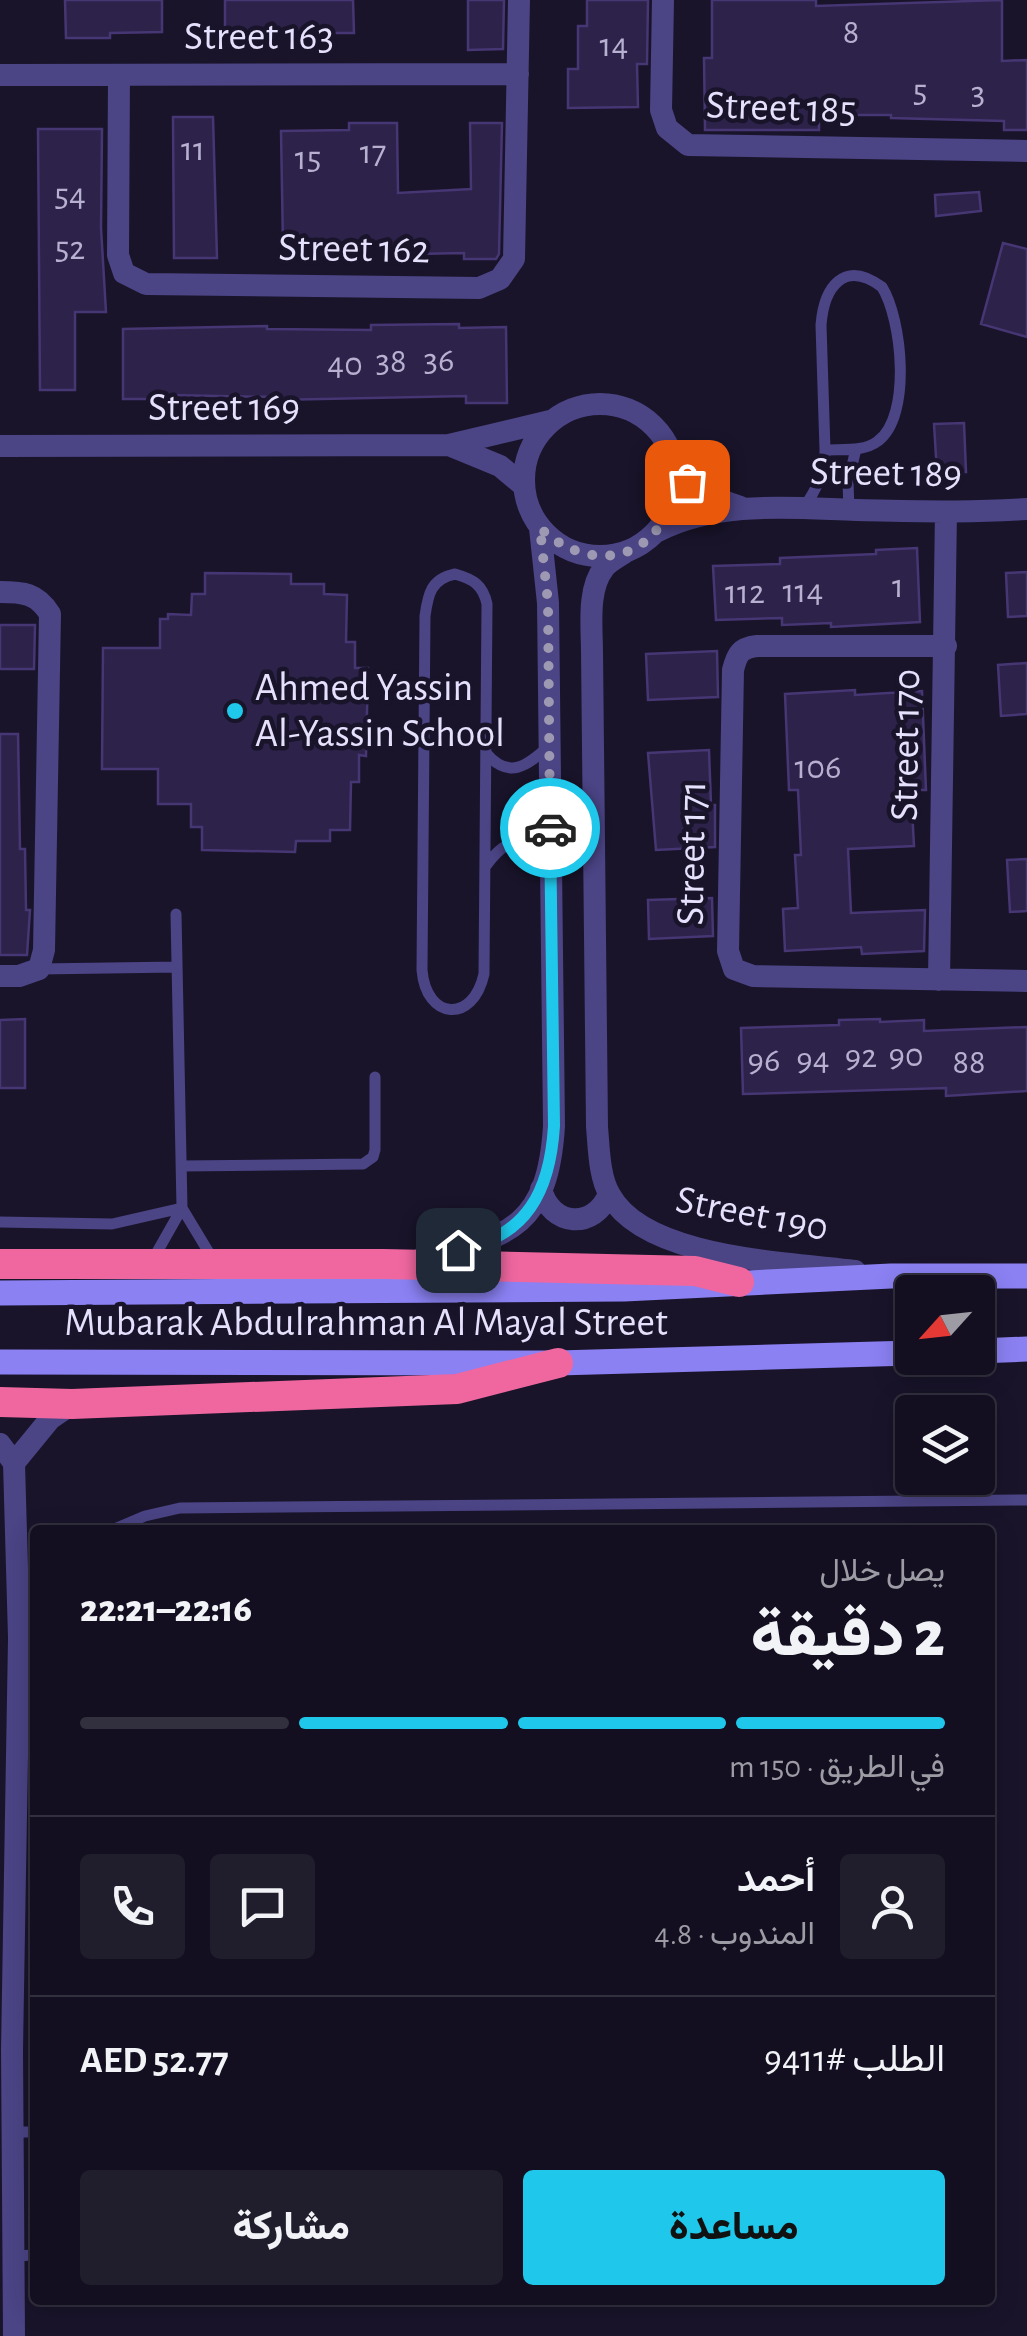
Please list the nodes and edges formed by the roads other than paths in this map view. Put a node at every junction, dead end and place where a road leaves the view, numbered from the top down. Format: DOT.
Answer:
graph roads {
  1 [pos="520,0"];
  2 [pos="662,0"];
  3 [pos="518,74"];
  4 [pos="0,75"];
  5 [pos="118,75"];
  6 [pos="1027,152"];
  7 [pos="550,421"];
  8 [pos="448,445"];
  9 [pos="0,446"];
  10 [pos="856,449"];
  11 [pos="826,450"];
  12 [pos="675,468"];
  13 [pos="524,486"];
  14 [pos="744,508"];
  15 [pos="803,509"];
  16 [pos="848,510"];
  17 [pos="1027,510"];
  18 [pos="946,512"];
  19 [pos="540,528"];
  20 [pos="655,533"];
  21 [pos="624,553"];
  22 [pos="0,592"];
  23 [pos="946,646"];
  24 [pos="550,745"];
  25 [pos="486,753"];
  26 [pos="550,862"];
  27 [pos="485,867"];
  28 [pos="176,914"];
  29 [pos="177,967"];
  30 [pos="39,969"];
  31 [pos="0,976"];
  32 [pos="939,980"];
  33 [pos="1027,982"];
  34 [pos="375,1077"];
  35 [pos="182,1166"];
  36 [pos="541,1189"];
  37 [pos="608,1194"];
  38 [pos="182,1208"];
  39 [pos="0,1222"];
  40 [pos="0,1264"];
  41 [pos="150,1264"];
  42 [pos="216,1264"];
  43 [pos="383,1264"];
  44 [pos="891,1276"];
  45 [pos="1027,1276"];
  46 [pos="738,1282"];
  47 [pos="0,1293"];
  48 [pos="1027,1349"];
  49 [pos="995,1350"];
  50 [pos="895,1353"];
  51 [pos="0,1362"];
  52 [pos="558,1363"];
  53 [pos="0,1402"];
  54 [pos="72,1404"];
  55 [pos="0,1444"];
  56 [pos="14,1463"];
  57 [pos="1027,1500"];
  58 [pos="124,1525"];
  59 [pos="30,1617"];
  60 [pos="19,1638"];
  61 [pos="6,2050"];
  62 [pos="24,2132"];
  63 [pos="24,2255"];
  64 [pos="14,2336"];
  1 -- 3 [label="street, Street 162"];
  2 -- 6 [label="street, Street 185"];
  3 -- 5 [label="street, Street 163"];
  3 -- 5 [label="street, Street 162"];
  4 -- 5 [label="street, Street 163"];
  7 -- 8 [label="street, Street 169"];
  7 -- 12 [label="street"];
  7 -- 13 [label="street"];
  8 -- 9 [label="street, Street 169"];
  8 -- 13 [label="street, Street 169"];
  10 -- 11 [label="lane"];
  10 -- 11 [label="lane"];
  10 -- 16 [label="lane"];
  11 -- 15 [label="lane"];
  12 -- 14 [label="street, Street 189"];
  12 -- 20 [label="street"];
  13 -- 19 [label="street"];
  14 -- 15 [label="street, Street 189"];
  14 -- 20 [label="street, Street 189"];
  15 -- 16 [label="street, Street 189"];
  16 -- 18 [label="street, Street 189"];
  17 -- 18 [label="street, Street 189"];
  18 -- 23 [label="street, Street 170"];
  19 -- 21 [label="street"];
  19 -- 24 [label="street"];
  20 -- 21 [label="street"];
  21 -- 37 [label="street"];
  22 -- 30 [label="street"];
  23 -- 32 [label="street, Street 170"];
  23 -- 32 [label="street, Street 171"];
  24 -- 25 [label="lane"];
  24 -- 26 [label="street"];
  25 -- 27 [label="lane"];
  25 -- 27 [label="lane"];
  26 -- 27 [label="lane"];
  26 -- 36 [label="street"];
  28 -- 29 [label="lane"];
  29 -- 30 [label="lane"];
  29 -- 35 [label="lane"];
  30 -- 31 [label="street"];
  32 -- 33 [label="street, Street 171"];
  34 -- 35 [label="lane"];
  35 -- 38 [label="lane"];
  36 -- 37 [label="street"];
  36 -- 43 [label="street"];
  37 -- 44 [label="street, Street 190"];
  38 -- 39 [label="lane"];
  38 -- 41 [label="lane"];
  38 -- 42 [label="lane"];
  40 -- 41 [label="highway"];
  41 -- 42 [label="highway"];
  42 -- 43 [label="highway"];
  43 -- 46 [label="highway"];
  44 -- 45 [label="main road, Mubarak Abdulrahman Al Mayal Street"];
  44 -- 46 [label="main road, Mubarak Abdulrahman Al Mayal Street"];
  46 -- 47 [label="main road, Mubarak Abdulrahman Al Mayal Street"];
  48 -- 49 [label="main road"];
  50 -- 52 [label="main road, Mubarak Abdulrahman Al Mayal Street"];
  51 -- 52 [label="main road, Mubarak Abdulrahman Al Mayal Street"];
  52 -- 54 [label="highway"];
  53 -- 54 [label="highway"];
  54 -- 56 [label="street"];
  55 -- 56 [label="street"];
  56 -- 60 [label="street"];
  57 -- 58 [label="lane"];
  59 -- 60 [label="lane"];
  60 -- 61 [label="street"];
  61 -- 62 [label="street"];
  62 -- 63 [label="street"];
  63 -- 64 [label="street"];
}
